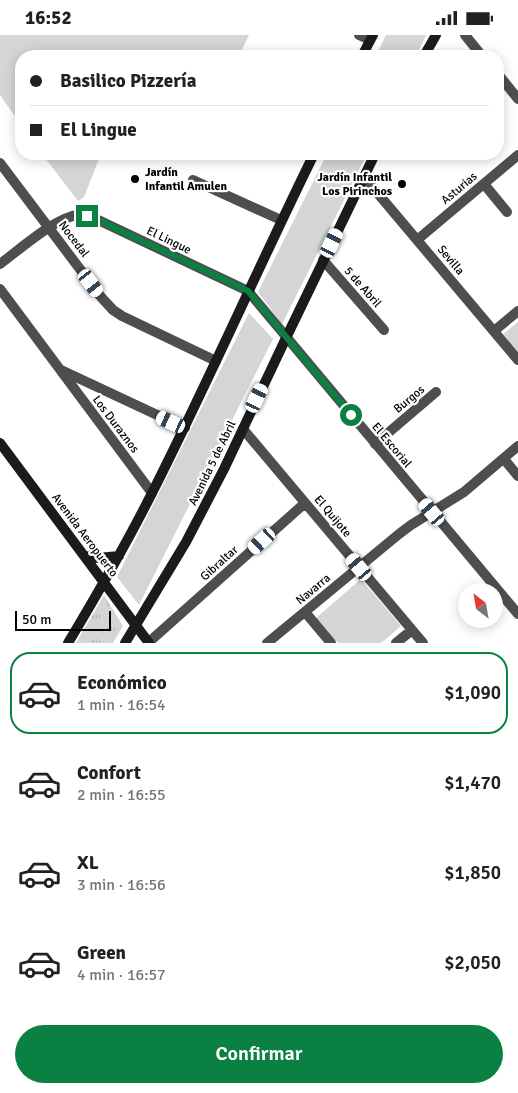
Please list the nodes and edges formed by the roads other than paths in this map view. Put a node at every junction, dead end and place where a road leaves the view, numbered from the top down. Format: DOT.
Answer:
graph roads {
  1 [pos="359,35"];
  2 [pos="436,35"];
  3 [pos="464,35"];
  4 [pos="372,38"];
  5 [pos="365,50"];
  6 [pos="427,50"];
  7 [pos="477,50"];
  8 [pos="504,82"];
  9 [pos="518,99"];
  10 [pos="518,155"];
  11 [pos="310,160"];
  12 [pos="372,160"];
  13 [pos="0,163"];
  14 [pos="364,177"];
  15 [pos="193,180"];
  16 [pos="484,184"];
  17 [pos="507,211"];
  18 [pos="282,220"];
  19 [pos="50,227"];
  20 [pos="417,240"];
  21 [pos="324,260"];
  22 [pos="0,264"];
  23 [pos="0,289"];
  24 [pos="248,291"];
  25 [pos="518,311"];
  26 [pos="384,330"];
  27 [pos="494,331"];
  28 [pos="286,338"];
  29 [pos="518,360"];
  30 [pos="216,361"];
  31 [pos="60,369"];
  32 [pos="436,392"];
  33 [pos="184,428"];
  34 [pos="243,429"];
  35 [pos="0,443"];
  36 [pos="375,444"];
  37 [pos="518,446"];
  38 [pos="504,459"];
  39 [pos="518,476"];
  40 [pos="152,493"];
  41 [pos="305,503"];
  42 [pos="432,512"];
  43 [pos="119,556"];
  44 [pos="85,557"];
  45 [pos="359,567"];
  46 [pos="104,582"];
  47 [pos="305,612"];
  48 [pos="518,614"];
  49 [pos="136,625"];
  50 [pos="412,630"];
  51 [pos="68,643"];
  52 [pos="125,643"];
  53 [pos="149,643"];
  54 [pos="267,643"];
  55 [pos="331,643"];
  56 [pos="396,643"];
  57 [pos="423,643"];
  1 -- 4 [label="street"];
  2 -- 6 [label="main road"];
  3 -- 7 [label="street"];
  4 -- 5 [label="main road"];
  8 -- 9 [label="street"];
  10 -- 16 [label="street, Asturias"];
  11 -- 18 [label="main road"];
  12 -- 14 [label="main road, Avenida 5 de Abril"];
  13 -- 19 [label="street, Nocedal"];
  14 -- 20 [label="street, Sevilla"];
  14 -- 21 [label="main road, Avenida 5 de Abril"];
  15 -- 18 [label="street"];
  16 -- 17 [label="street"];
  16 -- 20 [label="street, Asturias"];
  18 -- 24 [label="main road"];
  19 -- 22 [label="street"];
  19 -- 24 [label="street, El Lingue"];
  19 -- 30 [label="street, Nocedal"];
  20 -- 27 [label="street, Sevilla"];
  21 -- 26 [label="street, 5 de Abril"];
  21 -- 28 [label="main road, Avenida 5 de Abril"];
  23 -- 31 [label="street, Los Duraznos"];
  24 -- 28 [label="street, El Escorial"];
  24 -- 30 [label="main road"];
  25 -- 27 [label="street"];
  27 -- 29 [label="street, Sevilla"];
  28 -- 34 [label="main road, Avenida 5 de Abril"];
  28 -- 36 [label="street, El Escorial"];
  30 -- 33 [label="main road"];
  31 -- 33 [label="street, Los Duraznos"];
  31 -- 40 [label="street, Los Duraznos"];
  32 -- 36 [label="street, Burgos"];
  33 -- 40 [label="main road"];
  34 -- 41 [label="street, El Quijote"];
  34 -- 49 [label="main road, Avenida 5 de Abril"];
  35 -- 44 [label="main road, Avenida Aeropuerto"];
  36 -- 42 [label="street, El Escorial"];
  37 -- 38 [label="street, Navarra"];
  38 -- 39 [label="street"];
  38 -- 42 [label="street, Navarra"];
  40 -- 43 [label="main road"];
  41 -- 45 [label="street, El Quijote"];
  41 -- 53 [label="street, Gibraltar"];
  42 -- 45 [label="street, Navarra"];
  42 -- 48 [label="street, El Escorial"];
  43 -- 44 [label="main road"];
  43 -- 46 [label="main road"];
  44 -- 46 [label="main road, Avenida Aeropuerto"];
  45 -- 47 [label="street, Navarra"];
  45 -- 50 [label="street, El Quijote"];
  46 -- 49 [label="main road, Avenida Aeropuerto"];
  46 -- 51 [label="main road"];
  47 -- 54 [label="street, Navarra"];
  47 -- 55 [label="street"];
  49 -- 52 [label="main road, Avenida 5 de Abril"];
  49 -- 53 [label="main road, Avenida Aeropuerto"];
  50 -- 56 [label="street"];
  50 -- 57 [label="street, El Quijote"];
}
